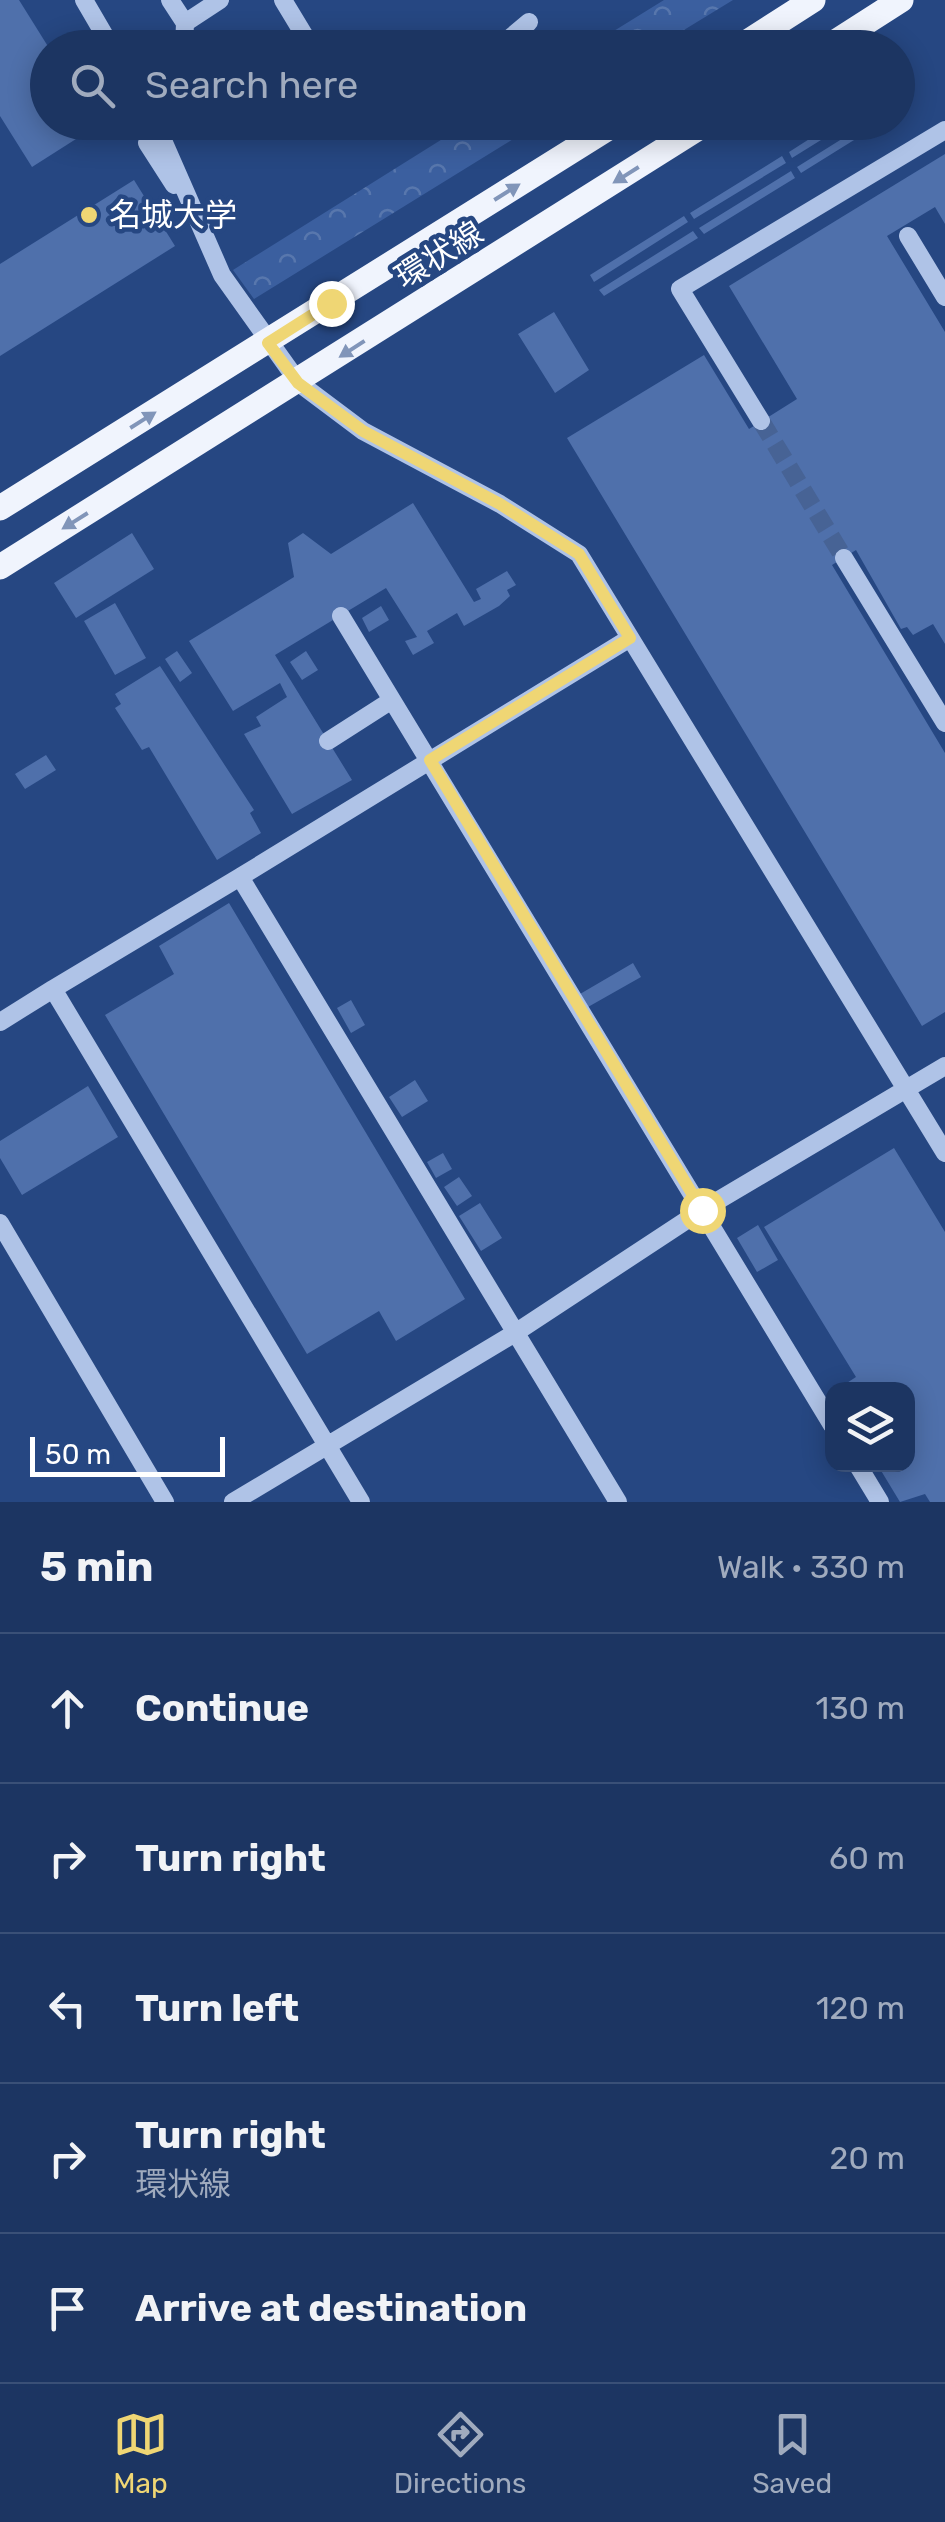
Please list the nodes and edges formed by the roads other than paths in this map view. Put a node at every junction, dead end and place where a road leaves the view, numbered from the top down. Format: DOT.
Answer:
graph roads {
  1 [pos="84,0"];
  2 [pos="170,0"];
  3 [pos="220,0"];
  4 [pos="284,0"];
  5 [pos="813,0"];
  6 [pos="901,0"];
  7 [pos="529,22"];
  8 [pos="184,24"];
  9 [pos="102,30"];
  10 [pos="184,30"];
  11 [pos="302,30"];
  12 [pos="519,30"];
  13 [pos="766,30"];
  14 [pos="854,30"];
  15 [pos="945,130"];
  16 [pos="163,140"];
  17 [pos="589,140"];
  18 [pos="680,140"];
  19 [pos="147,143"];
  20 [pos="193,215"];
  21 [pos="908,236"];
  22 [pos="945,297"];
  23 [pos="268,343"];
  24 [pos="298,383"];
  25 [pos="761,421"];
  26 [pos="0,508"];
  27 [pos="844,558"];
  28 [pos="0,567"];
  29 [pos="340,616"];
  30 [pos="630,638"];
  31 [pos="392,700"];
  32 [pos="945,723"];
  33 [pos="328,741"];
  34 [pos="430,760"];
  35 [pos="240,877"];
  36 [pos="53,989"];
  37 [pos="0,1022"];
  38 [pos="945,1066"];
  39 [pos="907,1089"];
  40 [pos="945,1153"];
  41 [pos="702,1210"];
  42 [pos="0,1224"];
  43 [pos="515,1333"];
  44 [pos="825,1413"];
  45 [pos="327,1446"];
  46 [pos="862,1472"];
  47 [pos="165,1502"];
  48 [pos="233,1502"];
  49 [pos="361,1502"];
  50 [pos="618,1502"];
  51 [pos="880,1502"];
  1 -- 9 [label="street"];
  2 -- 8 [label="street"];
  3 -- 8 [label="street"];
  4 -- 11 [label="street"];
  5 -- 13 [label="main road"];
  6 -- 14 [label="main road"];
  7 -- 12 [label="street"];
  8 -- 10 [label="street"];
  15 -- 25 [label="street"];
  16 -- 20 [label="street"];
  23 -- 17 [label="main road, 環状線, one-way"];
  18 -- 24 [label="main road, 環状線, one-way"];
  19 -- 20 [label="street"];
  20 -- 23 [label="street"];
  21 -- 22 [label="street"];
  23 -- 24 [label="street"];
  26 -- 23 [label="main road, 環状線, one-way"];
  24 -- 28 [label="main road, 環状線, one-way"];
  24 -- 30 [label="street"];
  27 -- 32 [label="street"];
  29 -- 31 [label="street"];
  30 -- 34 [label="street"];
  30 -- 39 [label="street"];
  31 -- 33 [label="street"];
  31 -- 34 [label="street"];
  34 -- 35 [label="street"];
  34 -- 41 [label="street"];
  35 -- 36 [label="street"];
  35 -- 43 [label="street"];
  36 -- 37 [label="street"];
  36 -- 45 [label="street"];
  38 -- 39 [label="street"];
  39 -- 40 [label="street"];
  39 -- 41 [label="street"];
  41 -- 43 [label="street"];
  41 -- 44 [label="street"];
  42 -- 47 [label="street"];
  43 -- 45 [label="street"];
  43 -- 50 [label="street"];
  45 -- 48 [label="street"];
  45 -- 49 [label="street"];
  46 -- 51 [label="street"];
}
